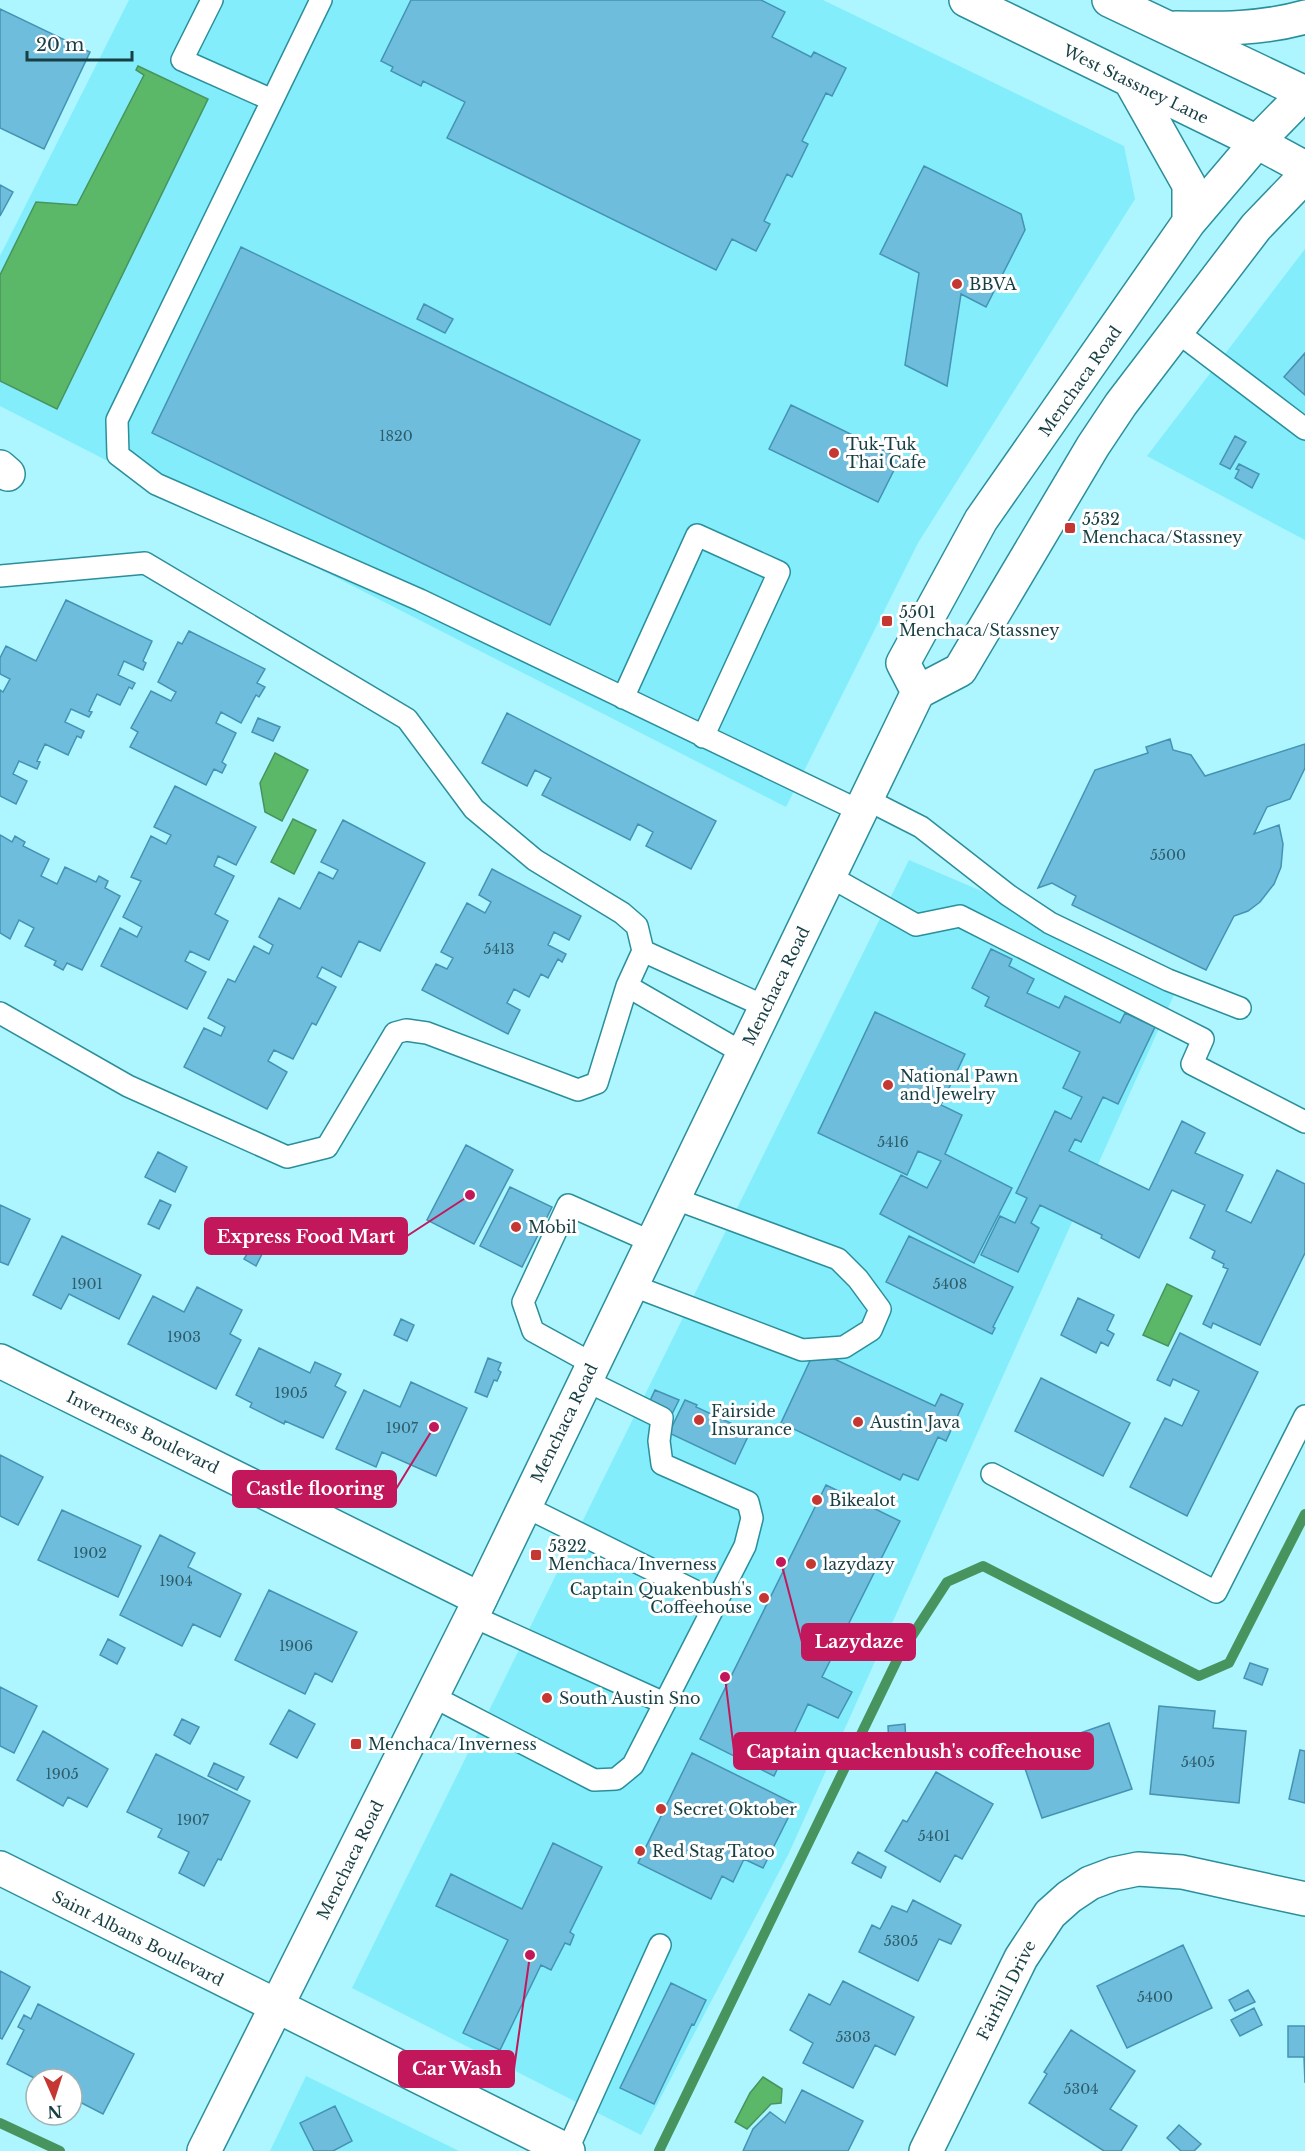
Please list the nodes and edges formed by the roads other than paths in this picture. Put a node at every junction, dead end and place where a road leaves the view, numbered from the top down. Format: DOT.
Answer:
graph roads {
  1 [pos="212,0"];
  2 [pos="321,0"];
  3 [pos="966,0"];
  4 [pos="1109,0"];
  5 [pos="1305,17"];
  6 [pos="1167,28"];
  7 [pos="1131,82"];
  8 [pos="1305,93"];
  9 [pos="272,100"];
  10 [pos="1257,142"];
  11 [pos="1305,168"];
  12 [pos="1305,176"];
  13 [pos="1189,222"];
  14 [pos="1176,331"];
  15 [pos="1305,429"];
  16 [pos="0,576"];
  17 [pos="918,692"];
  18 [pos="622,698"];
  19 [pos="703,736"];
  20 [pos="863,805"];
  21 [pos="829,876"];
  22 [pos="643,951"];
  23 [pos="627,986"];
  24 [pos="766,1007"];
  25 [pos="1240,1008"];
  26 [pos="0,1013"];
  27 [pos="743,1053"];
  28 [pos="1305,1122"];
  29 [pos="673,1198"];
  30 [pos="652,1242"];
  31 [pos="631,1285"];
  32 [pos="0,1361"];
  33 [pos="589,1372"];
  34 [pos="1305,1416"];
  35 [pos="992,1474"];
  36 [pos="524,1506"];
  37 [pos="717,1602"];
  38 [pos="476,1608"];
  39 [pos="432,1696"];
  40 [pos="664,1703"];
  41 [pos="0,1868"];
  42 [pos="1305,1899"];
  43 [pos="660,1945"];
  44 [pos="277,2008"];
  45 [pos="204,2151"];
  46 [pos="568,2151"];
  47 [pos="926,2151"];
  1 -- 9 [label="lane"];
  2 -- 9 [label="lane"];
  3 -- 7 [label="main road, West Stassney Lane"];
  4 -- 6 [label="main road"];
  5 -- 6 [label="main road"];
  6 -- 8 [label="main road"];
  7 -- 10 [label="main road, West Stassney Lane"];
  7 -- 13 [label="main road"];
  8 -- 10 [label="main road, Menchaca Road"];
  9 -- 18 [label="lane"];
  10 -- 11 [label="main road, West Stassney Lane"];
  10 -- 13 [label="main road, Menchaca Road"];
  12 -- 14 [label="main road"];
  13 -- 17 [label="main road, Menchaca Road"];
  14 -- 15 [label="lane"];
  14 -- 17 [label="main road"];
  16 -- 22 [label="lane"];
  17 -- 20 [label="main road, Menchaca Road"];
  18 -- 19 [label="lane"];
  18 -- 19 [label="lane"];
  19 -- 20 [label="lane"];
  20 -- 21 [label="main road, Menchaca Road"];
  20 -- 25 [label="lane"];
  21 -- 24 [label="main road, Menchaca Road"];
  21 -- 28 [label="lane"];
  22 -- 23 [label="lane"];
  22 -- 24 [label="lane"];
  23 -- 26 [label="lane"];
  23 -- 27 [label="lane"];
  24 -- 27 [label="main road, Menchaca Road"];
  27 -- 29 [label="main road, Menchaca Road"];
  29 -- 30 [label="main road, Menchaca Road"];
  29 -- 31 [label="lane"];
  30 -- 31 [label="main road, Menchaca Road"];
  30 -- 33 [label="lane"];
  31 -- 33 [label="main road, Menchaca Road"];
  32 -- 38 [label="main road, Inverness Boulevard"];
  33 -- 36 [label="main road, Menchaca Road"];
  33 -- 37 [label="lane"];
  34 -- 35 [label="lane"];
  36 -- 37 [label="lane"];
  36 -- 38 [label="main road, Menchaca Road"];
  37 -- 40 [label="lane"];
  38 -- 39 [label="main road, Menchaca Road"];
  38 -- 40 [label="lane"];
  39 -- 40 [label="lane"];
  39 -- 44 [label="main road, Menchaca Road"];
  41 -- 44 [label="main road, Saint Albans Boulevard"];
  42 -- 47 [label="main road, Fairhill Drive"];
  43 -- 46 [label="lane"];
  44 -- 45 [label="main road, Menchaca Road"];
  44 -- 46 [label="main road, Saint Albans Boulevard"];
}
